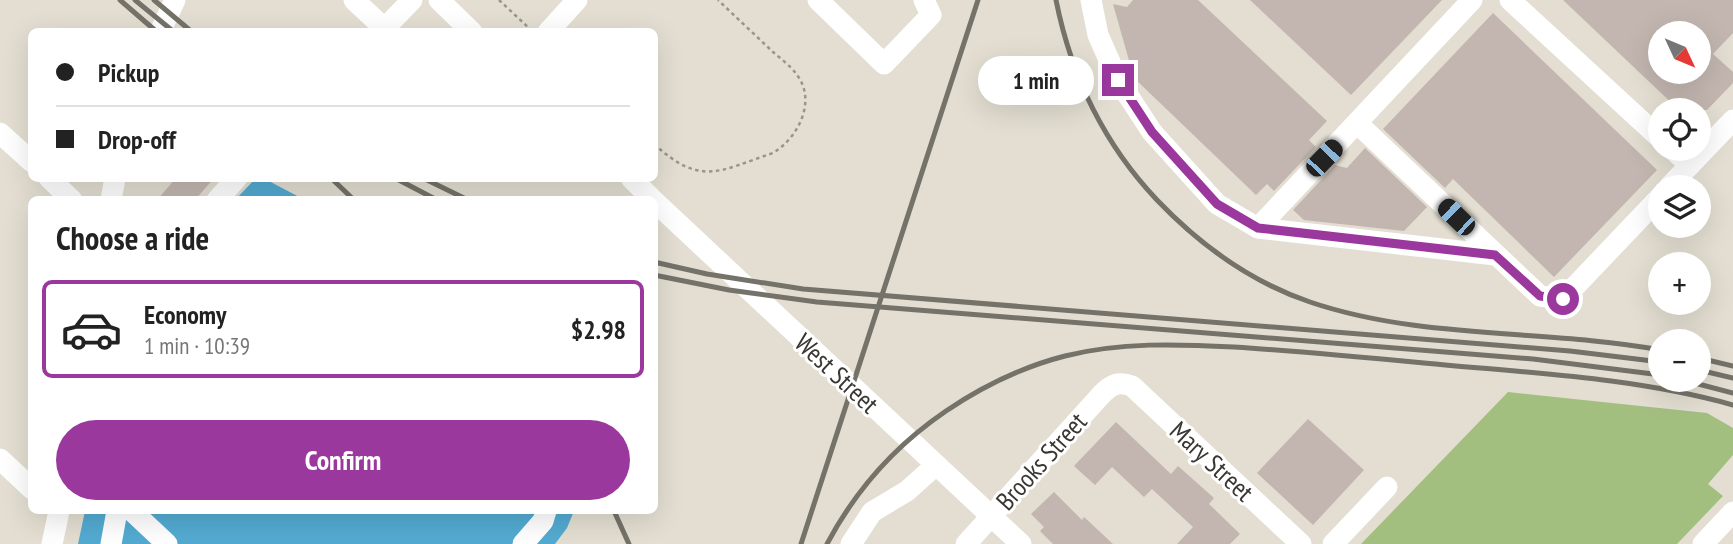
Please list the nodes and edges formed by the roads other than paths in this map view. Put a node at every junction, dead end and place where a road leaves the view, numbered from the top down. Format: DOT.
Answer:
graph roads {
  1 [pos="175,0"];
  2 [pos="354,0"];
  3 [pos="412,0"];
  4 [pos="439,0"];
  5 [pos="578,0"];
  6 [pos="818,0"];
  7 [pos="924,0"];
  8 [pos="1091,0"];
  9 [pos="1472,0"];
  10 [pos="1510,0"];
  11 [pos="162,28"];
  12 [pos="381,28"];
  13 [pos="385,28"];
  14 [pos="468,28"];
  15 [pos="552,28"];
  16 [pos="1733,120"];
  17 [pos="1357,123"];
  18 [pos="1648,127"];
  19 [pos="0,133"];
  20 [pos="28,158"];
  21 [pos="1686,161"];
  22 [pos="1690,165"];
  23 [pos="1680,175"];
  24 [pos="53,182"];
  25 [pos="233,182"];
  26 [pos="635,182"];
  27 [pos="68,196"];
  28 [pos="221,196"];
  29 [pos="650,196"];
  30 [pos="658,204"];
  31 [pos="1648,210"];
  32 [pos="1258,228"];
  33 [pos="1495,255"];
  34 [pos="1120,382"];
  35 [pos="0,459"];
  36 [pos="936,465"];
  37 [pos="28,485"];
  38 [pos="1387,487"];
  39 [pos="1733,512"];
  40 [pos="58,514"];
  41 [pos="116,514"];
  42 [pos="135,514"];
  43 [pos="545,514"];
  44 [pos="991,516"];
  45 [pos="52,544"];
  46 [pos="111,544"];
  47 [pos="167,544"];
  48 [pos="523,544"];
  49 [pos="851,544"];
  50 [pos="966,544"];
  51 [pos="1021,544"];
  52 [pos="1301,544"];
  53 [pos="1333,544"];
  54 [pos="1703,544"];
  1 -- 11 [label="street"];
  2 -- 12 [label="street"];
  3 -- 13 [label="street"];
  4 -- 14 [label="street"];
  5 -- 15 [label="street"];
  6 -- 7 [label="street"];
  8 -- 32 [label="street"];
  9 -- 17 [label="street"];
  10 -- 18 [label="street"];
  16 -- 22 [label="street"];
  17 -- 32 [label="street"];
  17 -- 33 [label="street"];
  19 -- 20 [label="street"];
  21 -- 22 [label="street"];
  22 -- 23 [label="street"];
  24 -- 27 [label="street"];
  25 -- 28 [label="street"];
  26 -- 29 [label="street, West Street"];
  30 -- 36 [label="street, West Street"];
  31 -- 33 [label="street"];
  32 -- 33 [label="street"];
  34 -- 44 [label="street, Brooks Street"];
  34 -- 52 [label="street, Mary Street"];
  35 -- 37 [label="street"];
  36 -- 44 [label="street, West Street"];
  36 -- 49 [label="street"];
  38 -- 53 [label="street"];
  39 -- 54 [label="street"];
  40 -- 45 [label="street"];
  41 -- 46 [label="street"];
  42 -- 47 [label="street"];
  43 -- 48 [label="street"];
  44 -- 50 [label="street, Brooks Street"];
  44 -- 51 [label="street, West Street"];
}
